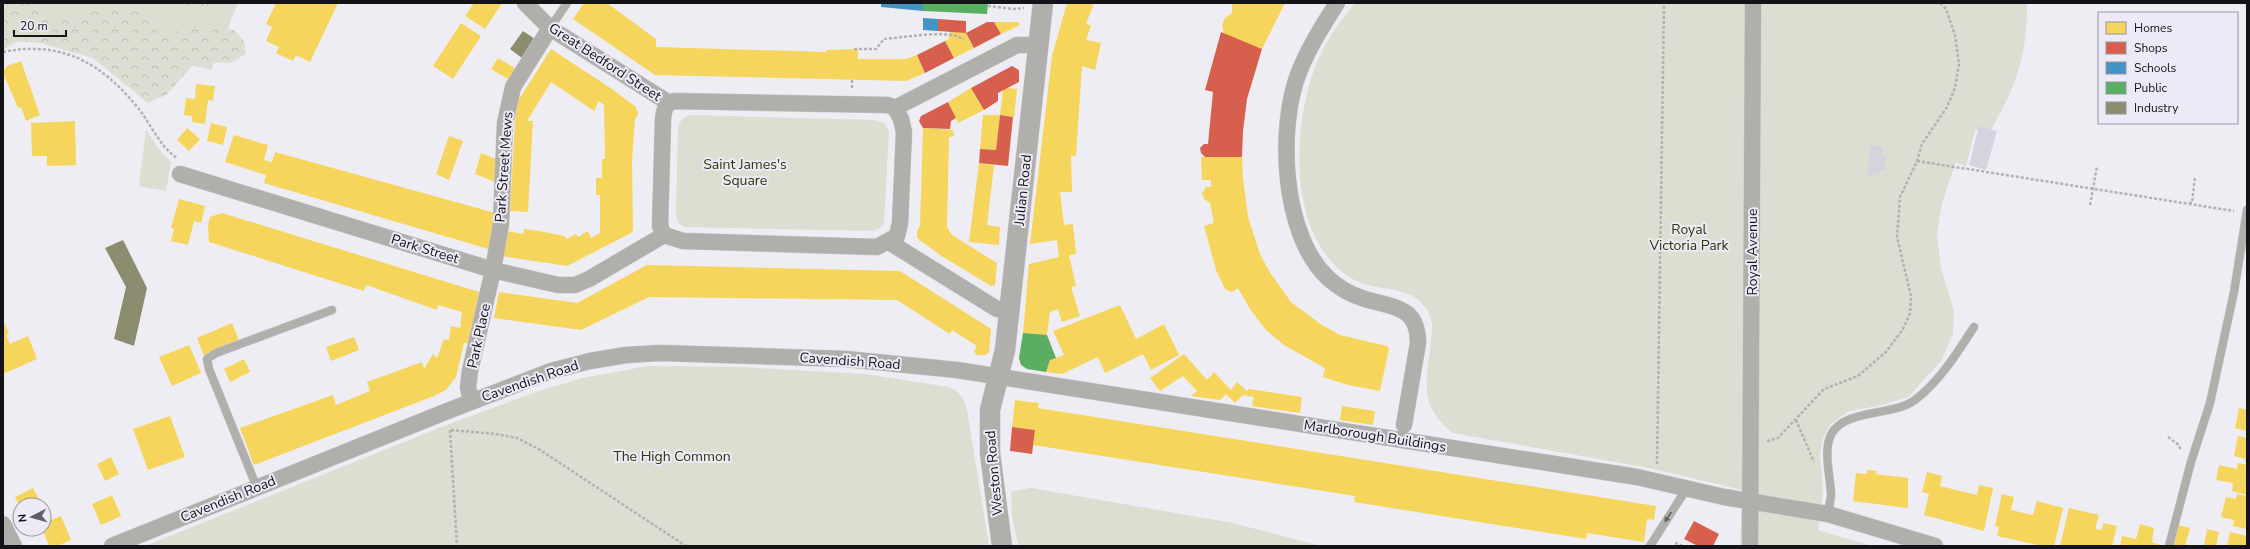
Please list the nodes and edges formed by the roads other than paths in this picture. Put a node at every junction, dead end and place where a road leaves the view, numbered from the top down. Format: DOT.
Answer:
graph roads {
  1 [pos="525,3"];
  2 [pos="567,3"];
  3 [pos="1337,3"];
  4 [pos="1753,3"];
  5 [pos="1034,5"];
  6 [pos="550,28"];
  7 [pos="1039,45"];
  8 [pos="669,103"];
  9 [pos="895,108"];
  10 [pos="181,167"];
  11 [pos="2247,212"];
  12 [pos="664,235"];
  13 [pos="889,242"];
  14 [pos="493,270"];
  15 [pos="332,310"];
  16 [pos="1009,310"];
  17 [pos="1974,327"];
  18 [pos="998,377"];
  19 [pos="470,402"];
  20 [pos="1404,425"];
  21 [pos="257,488"];
  22 [pos="1687,488"];
  23 [pos="1750,501"];
  24 [pos="1828,514"];
  25 [pos="3,524"];
  26 [pos="14,546"];
  27 [pos="112,546"];
  28 [pos="1002,546"];
  29 [pos="1650,546"];
  30 [pos="1750,546"];
  31 [pos="1935,546"];
  32 [pos="2169,546"];
  1 -- 6 [label="street, Great Bedford Street"];
  2 -- 6 [label="lane"];
  3 -- 20 [label="street"];
  4 -- 23 [label="street, Royal Avenue"];
  5 -- 7 [label="street, Julian Road"];
  6 -- 8 [label="street, Great Bedford Street"];
  6 -- 14 [label="street, Park Street Mews"];
  7 -- 9 [label="street"];
  7 -- 16 [label="street, Julian Road"];
  8 -- 9 [label="street"];
  8 -- 12 [label="street"];
  9 -- 13 [label="street"];
  10 -- 14 [label="street, Park Street"];
  11 -- 32 [label="lane"];
  12 -- 13 [label="street"];
  12 -- 14 [label="street, Park Street"];
  13 -- 16 [label="street"];
  14 -- 19 [label="street, Park Place"];
  15 -- 21 [label="lane"];
  16 -- 18 [label="street, Julian Road"];
  17 -- 24 [label="lane"];
  18 -- 19 [label="street, Cavendish Road"];
  18 -- 22 [label="street, Marlborough Buildings"];
  18 -- 28 [label="street, Weston Road"];
  19 -- 21 [label="street, Cavendish Road"];
  21 -- 27 [label="street, Cavendish Road"];
  22 -- 23 [label="street, Marlborough Buildings"];
  22 -- 29 [label="lane, one-way"];
  23 -- 24 [label="street, Marlborough Buildings"];
  23 -- 30 [label="street, Royal Avenue"];
  24 -- 31 [label="street, Marlborough Buildings"];
  25 -- 26 [label="street"];
}
